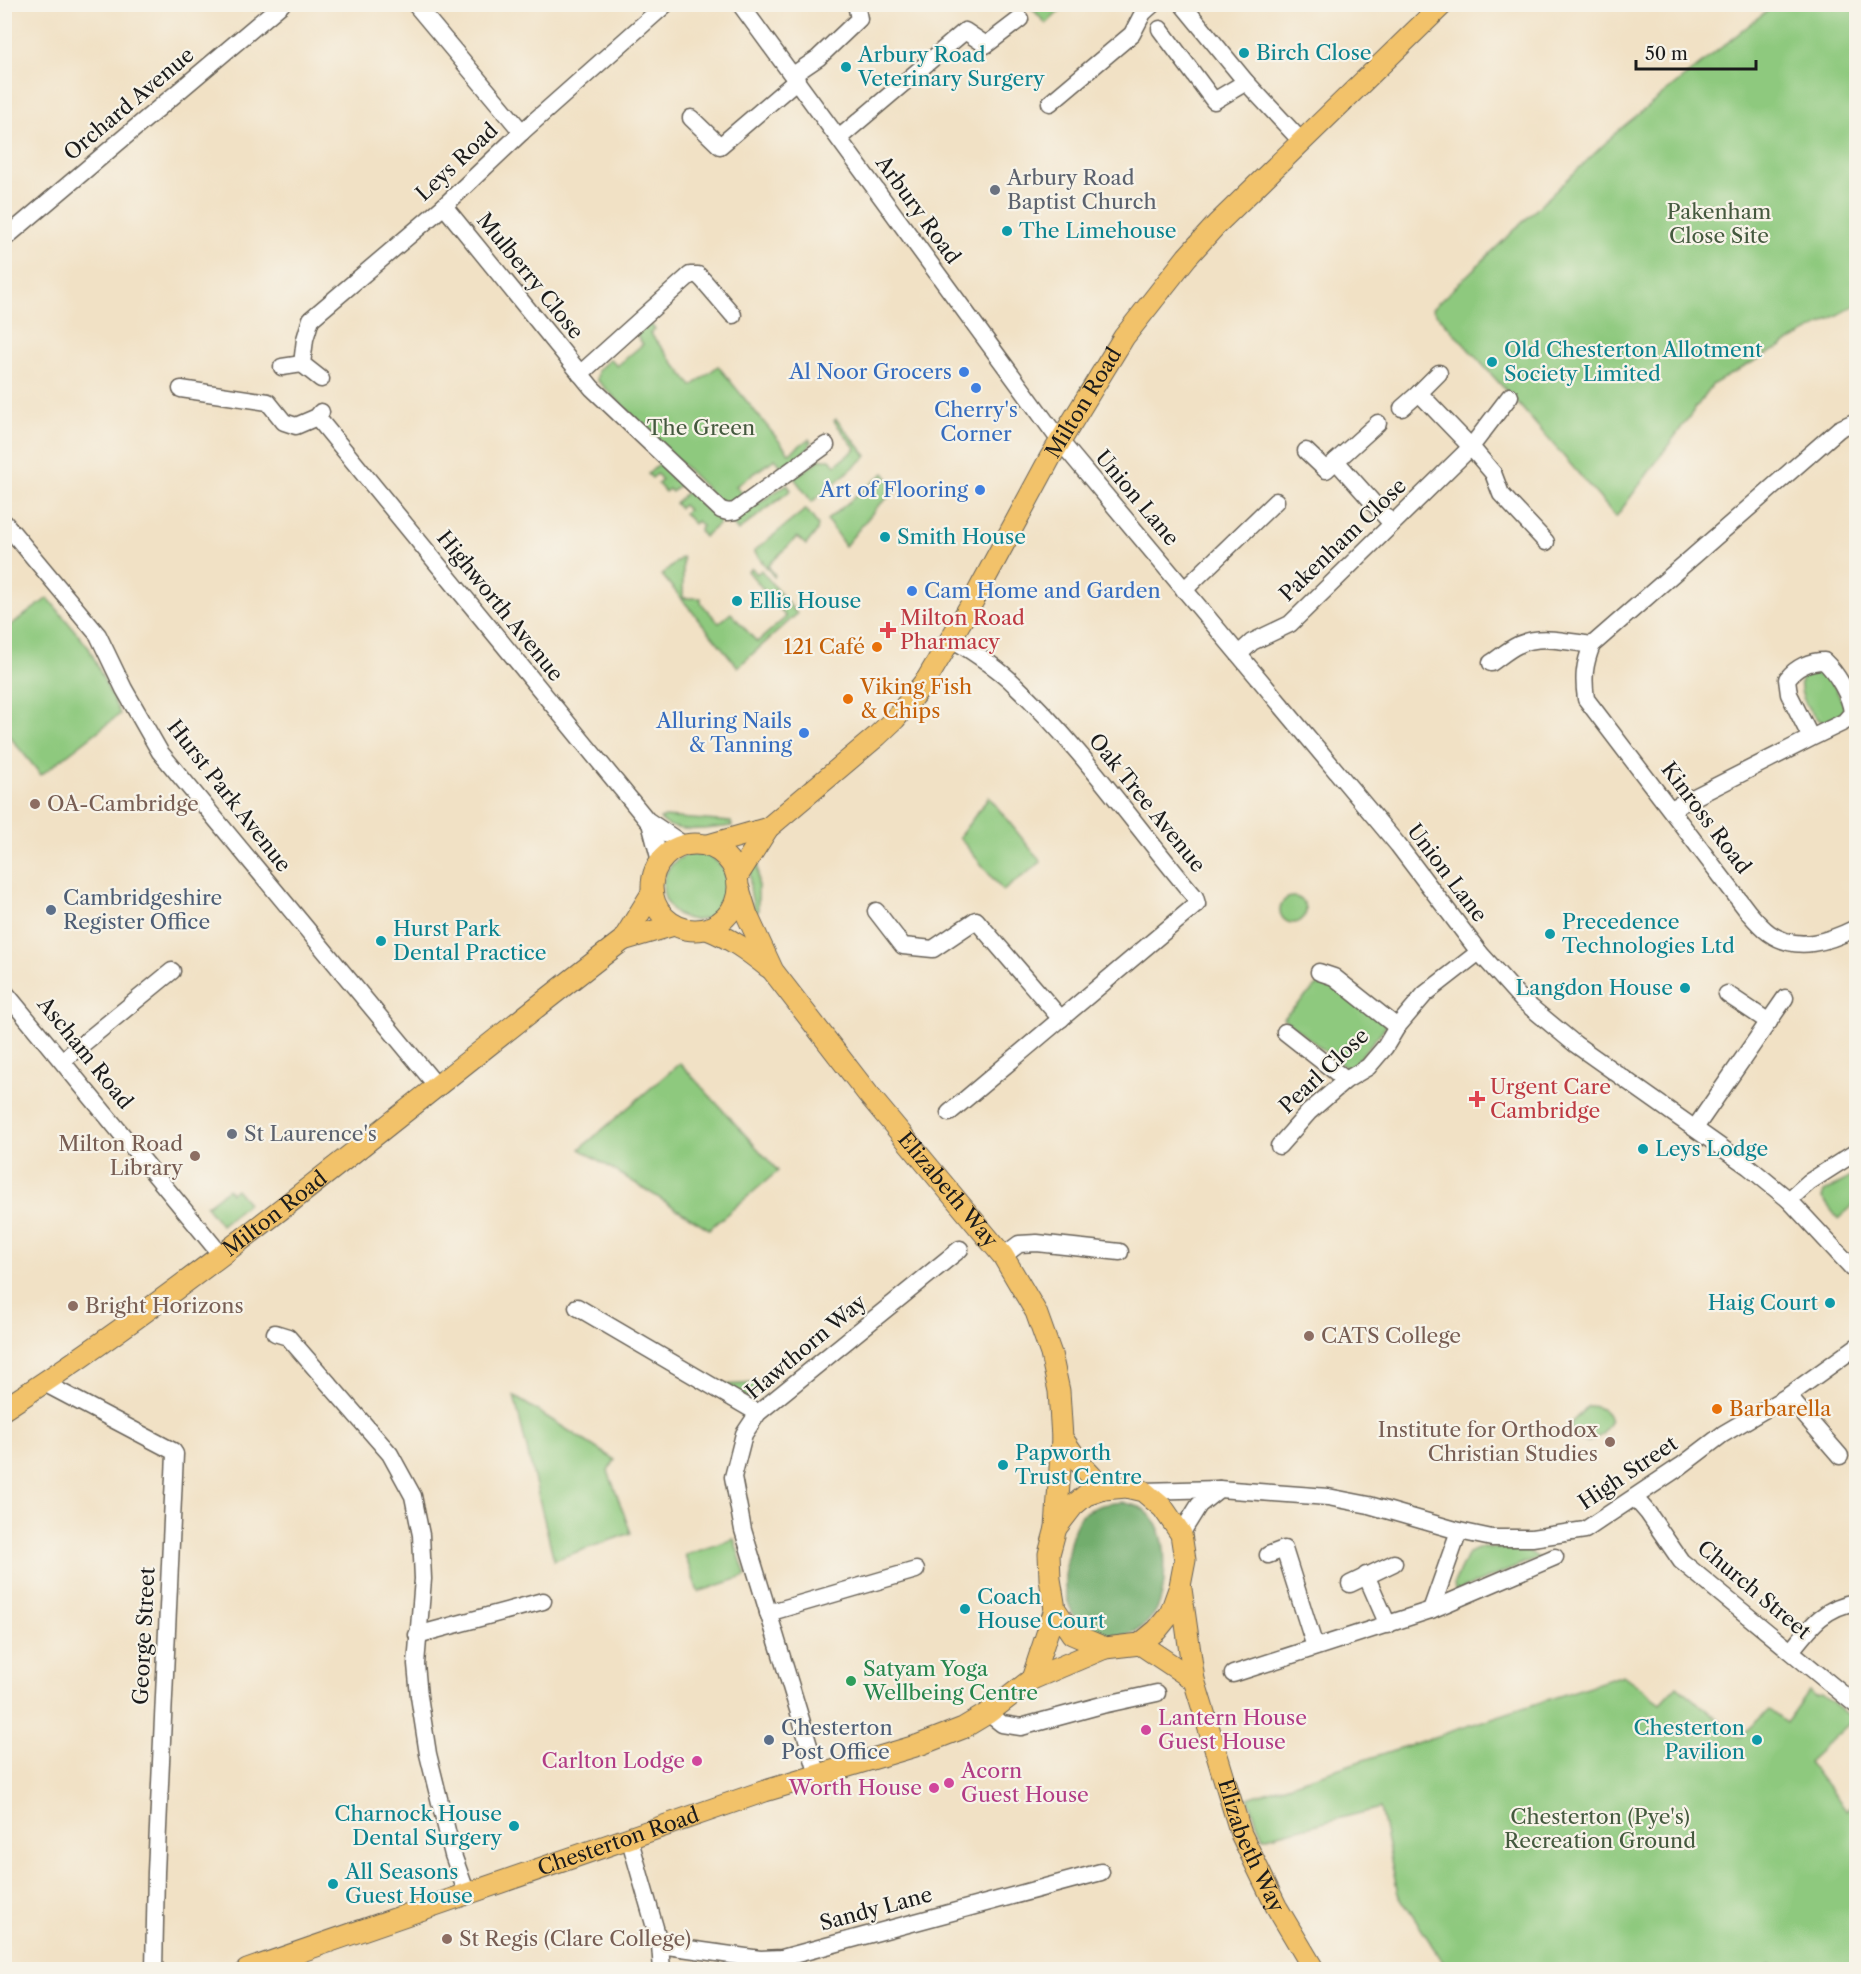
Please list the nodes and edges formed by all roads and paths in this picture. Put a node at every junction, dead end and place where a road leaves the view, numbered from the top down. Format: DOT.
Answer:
graph roads {
  1 [pos="282,4"];
  2 [pos="415,4"];
  3 [pos="666,4"];
  4 [pos="740,4"];
  5 [pos="856,4"];
  6 [pos="1153,4"];
  7 [pos="1182,4"];
  8 [pos="1443,4"];
  9 [pos="1020,19"];
  10 [pos="1160,29"];
  11 [pos="795,77"];
  12 [pos="1246,82"];
  13 [pos="1050,103"];
  14 [pos="691,117"];
  15 [pos="522,132"];
  16 [pos="839,138"];
  17 [pos="1302,142"];
  18 [pos="444,206"];
  19 [pos="4,239"];
  20 [pos="733,315"];
  21 [pos="302,364"];
  22 [pos="282,367"];
  23 [pos="1439,373"];
  24 [pos="580,374"];
  25 [pos="321,379"];
  26 [pos="181,389"];
  27 [pos="1419,393"];
  28 [pos="1510,396"];
  29 [pos="1402,408"];
  30 [pos="1857,421"];
  31 [pos="1378,423"];
  32 [pos="1060,441"];
  33 [pos="826,445"];
  34 [pos="1471,447"];
  35 [pos="1306,452"];
  36 [pos="1336,461"];
  37 [pos="1276,501"];
  38 [pos="4,522"];
  39 [pos="1392,524"];
  40 [pos="1546,542"];
  41 [pos="1184,590"];
  42 [pos="951,638"];
  43 [pos="1592,645"];
  44 [pos="1239,654"];
  45 [pos="1491,663"];
  46 [pos="1811,738"];
  47 [pos="1671,809"];
  48 [pos="650,823"];
  49 [pos="768,828"];
  50 [pos="684,845"];
  51 [pos="708,845"];
  52 [pos="660,861"];
  53 [pos="739,882"];
  54 [pos="652,893"];
  55 [pos="876,911"];
  56 [pos="675,925"];
  57 [pos="1857,928"];
  58 [pos="707,929"];
  59 [pos="623,940"];
  60 [pos="1479,952"];
  61 [pos="172,971"];
  62 [pos="773,971"];
  63 [pos="1319,972"];
  64 [pos="4,991"];
  65 [pos="1727,994"];
  66 [pos="1785,998"];
  67 [pos="1061,1019"];
  68 [pos="1768,1022"];
  69 [pos="1397,1027"];
  70 [pos="1285,1032"];
  71 [pos="62,1061"];
  72 [pos="1346,1080"];
  73 [pos="436,1085"];
  74 [pos="950,1113"];
  75 [pos="1695,1128"];
  76 [pos="1279,1146"];
  77 [pos="1857,1152"];
  78 [pos="1789,1200"];
  79 [pos="960,1249"];
  80 [pos="1120,1252"];
  81 [pos="221,1255"];
  82 [pos="1003,1256"];
  83 [pos="1857,1272"];
  84 [pos="577,1307"];
  85 [pos="275,1333"];
  86 [pos="1857,1347"];
  87 [pos="44,1383"];
  88 [pos="1788,1396"];
  89 [pos="4,1409"];
  90 [pos="758,1413"];
  91 [pos="1062,1438"];
  92 [pos="1840,1456"];
  93 [pos="1104,1489"];
  94 [pos="1219,1490"];
  95 [pos="1143,1491"];
  96 [pos="1635,1498"];
  97 [pos="1056,1528"];
  98 [pos="1459,1531"];
  99 [pos="1180,1534"];
  100 [pos="1268,1555"];
  101 [pos="1555,1557"];
  102 [pos="1394,1563"];
  103 [pos="916,1570"];
  104 [pos="1366,1575"];
  105 [pos="1350,1584"];
  106 [pos="1180,1586"];
  107 [pos="543,1601"];
  108 [pos="1851,1603"];
  109 [pos="1055,1609"];
  110 [pos="1431,1610"];
  111 [pos="768,1613"];
  112 [pos="1388,1624"];
  113 [pos="417,1635"];
  114 [pos="1140,1644"];
  115 [pos="1315,1647"];
  116 [pos="1105,1648"];
  117 [pos="1791,1651"];
  118 [pos="1233,1674"];
  119 [pos="1032,1679"];
  120 [pos="1194,1680"];
  121 [pos="1157,1693"];
  122 [pos="1857,1705"];
  123 [pos="988,1713"];
  124 [pos="818,1775"];
  125 [pos="629,1837"];
  126 [pos="1101,1872"];
  127 [pos="467,1894"];
  128 [pos="660,1945"];
  129 [pos="154,1970"];
  130 [pos="247,1970"];
  131 [pos="662,1970"];
  132 [pos="1314,1970"];
  1 -- 19 [label="street, Orchard Avenue"];
  2 -- 15 [label="street"];
  3 -- 15 [label="street, Leys Road"];
  4 -- 11 [label="street, Arbury Road"];
  5 -- 11 [label="street"];
  6 -- 13 [label="street"];
  7 -- 12 [label="street"];
  8 -- 17 [label="main road, Milton Road"];
  9 -- 16 [label="street"];
  10 -- 12 [label="street"];
  11 -- 14 [label="street"];
  11 -- 16 [label="street, Arbury Road"];
  12 -- 17 [label="street"];
  15 -- 18 [label="street, Leys Road"];
  16 -- 32 [label="street, Arbury Road"];
  17 -- 32 [label="main road, Milton Road"];
  18 -- 21 [label="street, Leys Road"];
  18 -- 24 [label="street, Mulberry Close"];
  20 -- 24 [label="street, Mulberry Close"];
  21 -- 22 [label="street"];
  21 -- 25 [label="street"];
  23 -- 27 [label="street"];
  24 -- 33 [label="street, Mulberry Close"];
  26 -- 48 [label="street, Highworth Avenue"];
  27 -- 29 [label="street"];
  27 -- 34 [label="street"];
  28 -- 34 [label="street, Pakenham Close"];
  30 -- 43 [label="street"];
  31 -- 36 [label="street"];
  32 -- 41 [label="street, Union Lane"];
  32 -- 42 [label="main road, Milton Road"];
  34 -- 39 [label="street, Pakenham Close"];
  34 -- 40 [label="street"];
  35 -- 36 [label="street"];
  36 -- 39 [label="street"];
  37 -- 41 [label="street"];
  38 -- 73 [label="street, Hurst Park Avenue"];
  39 -- 44 [label="street, Pakenham Close"];
  41 -- 44 [label="street, Union Lane"];
  42 -- 49 [label="main road, Milton Road"];
  42 -- 67 [label="street, Oak Tree Avenue"];
  43 -- 45 [label="street"];
  43 -- 47 [label="street, Kinross Road"];
  44 -- 60 [label="street, Union Lane"];
  46 -- 46 [label="street"];
  46 -- 47 [label="street"];
  47 -- 57 [label="street, Kinross Road"];
  48 -- 50 [label="street, Highworth Avenue"];
  48 -- 52 [label="street, Highworth Avenue"];
  49 -- 51 [label="main road, Milton Road"];
  49 -- 53 [label="main road, Milton Road"];
  50 -- 51 [label="main road"];
  50 -- 52 [label="main road"];
  51 -- 53 [label="main road"];
  52 -- 54 [label="main road"];
  53 -- 58 [label="main road"];
  53 -- 62 [label="main road, Elizabeth Way"];
  54 -- 56 [label="main road"];
  54 -- 59 [label="main road, Milton Road"];
  55 -- 67 [label="street"];
  56 -- 58 [label="main road"];
  56 -- 59 [label="main road, Milton Road"];
  58 -- 62 [label="main road, Elizabeth Way"];
  59 -- 73 [label="main road, Milton Road"];
  60 -- 69 [label="street, Pearl Close"];
  60 -- 75 [label="street, Union Lane"];
  61 -- 71 [label="street"];
  62 -- 82 [label="main road, Elizabeth Way"];
  63 -- 69 [label="street, Pearl Close"];
  64 -- 71 [label="street, Ascham Road"];
  65 -- 68 [label="street"];
  66 -- 68 [label="street"];
  67 -- 74 [label="street, Oak Tree Avenue"];
  68 -- 75 [label="street"];
  69 -- 72 [label="street, Pearl Close"];
  70 -- 72 [label="street"];
  71 -- 81 [label="street, Ascham Road"];
  72 -- 76 [label="street, Pearl Close"];
  73 -- 81 [label="main road, Milton Road"];
  75 -- 78 [label="street, Union Lane"];
  77 -- 78 [label="street"];
  78 -- 83 [label="street, Union Lane"];
  79 -- 90 [label="street, Hawthorn Way"];
  80 -- 82 [label="street"];
  81 -- 87 [label="main road, Milton Road"];
  82 -- 91 [label="main road, Elizabeth Way"];
  84 -- 90 [label="street"];
  85 -- 113 [label="street"];
  86 -- 88 [label="street, High Street"];
  87 -- 89 [label="main road, Milton Road"];
  87 -- 129 [label="street, George Street"];
  88 -- 92 [label="street"];
  88 -- 96 [label="street, High Street"];
  90 -- 111 [label="street, Hawthorn Way"];
  91 -- 93 [label="main road"];
  91 -- 97 [label="main road, Elizabeth Way"];
  93 -- 95 [label="main road"];
  93 -- 97 [label="main road"];
  94 -- 95 [label="street, High Street"];
  94 -- 98 [label="street, High Street"];
  94 -- 99 [label="street"];
  95 -- 99 [label="main road"];
  96 -- 98 [label="street, High Street"];
  96 -- 117 [label="street, Church Street"];
  97 -- 109 [label="main road"];
  98 -- 110 [label="street"];
  99 -- 106 [label="main road"];
  100 -- 115 [label="street"];
  101 -- 110 [label="street"];
  102 -- 104 [label="street"];
  103 -- 111 [label="street"];
  104 -- 105 [label="street"];
  104 -- 112 [label="street"];
  106 -- 114 [label="main road"];
  106 -- 120 [label="main road, Elizabeth Way"];
  107 -- 113 [label="street"];
  108 -- 117 [label="street"];
  109 -- 116 [label="main road"];
  109 -- 119 [label="main road"];
  110 -- 112 [label="street"];
  111 -- 124 [label="street, Hawthorn Way"];
  112 -- 115 [label="street"];
  113 -- 127 [label="street"];
  114 -- 116 [label="main road"];
  114 -- 120 [label="main road"];
  115 -- 118 [label="street"];
  116 -- 119 [label="main road, Chesterton Road"];
  117 -- 122 [label="street, Church Street"];
  119 -- 123 [label="main road, Chesterton Road"];
  120 -- 132 [label="main road, Elizabeth Way"];
  121 -- 123 [label="street"];
  123 -- 124 [label="main road, Chesterton Road"];
  124 -- 125 [label="main road, Chesterton Road"];
  125 -- 127 [label="main road, Chesterton Road"];
  125 -- 128 [label="street"];
  126 -- 128 [label="street, Sandy Lane"];
  127 -- 130 [label="main road, Chesterton Road"];
  128 -- 131 [label="street"];
}
